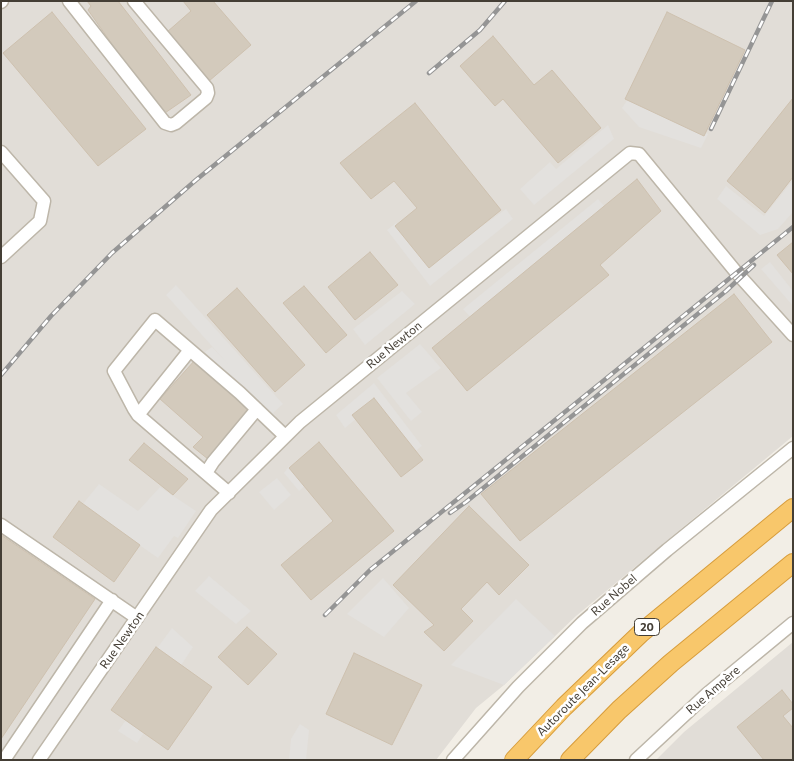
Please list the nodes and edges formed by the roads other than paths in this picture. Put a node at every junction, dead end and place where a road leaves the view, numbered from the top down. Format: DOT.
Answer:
graph roads {
  1 [pos="69,1"];
  2 [pos="134,1"];
  3 [pos="1,152"];
  4 [pos="1,258"];
  5 [pos="793,334"];
  6 [pos="190,350"];
  7 [pos="257,409"];
  8 [pos="138,415"];
  9 [pos="286,436"];
  10 [pos="793,448"];
  11 [pos="206,473"];
  12 [pos="229,493"];
  13 [pos="793,508"];
  14 [pos="1,525"];
  15 [pos="793,563"];
  16 [pos="112,600"];
  17 [pos="137,618"];
  18 [pos="793,624"];
  19 [pos="4,760"];
  20 [pos="39,760"];
  21 [pos="453,760"];
  22 [pos="514,760"];
  23 [pos="570,760"];
  24 [pos="636,760"];
  1 -- 2 [label="street"];
  3 -- 4 [label="street"];
  5 -- 9 [label="street, Rue Newton"];
  6 -- 7 [label="street"];
  6 -- 8 [label="street"];
  6 -- 8 [label="street"];
  7 -- 9 [label="street"];
  7 -- 11 [label="street"];
  8 -- 11 [label="street"];
  9 -- 12 [label="street, Rue Newton"];
  10 -- 21 [label="street, Rue Nobel"];
  11 -- 12 [label="street"];
  12 -- 17 [label="street, Rue Newton"];
  13 -- 22 [label="highway, Autoroute Jean-Lesage / 20"];
  14 -- 16 [label="street"];
  15 -- 23 [label="highway"];
  16 -- 17 [label="street"];
  16 -- 19 [label="street"];
  17 -- 20 [label="street, Rue Newton"];
  18 -- 24 [label="street, Rue Ampère"];
}
